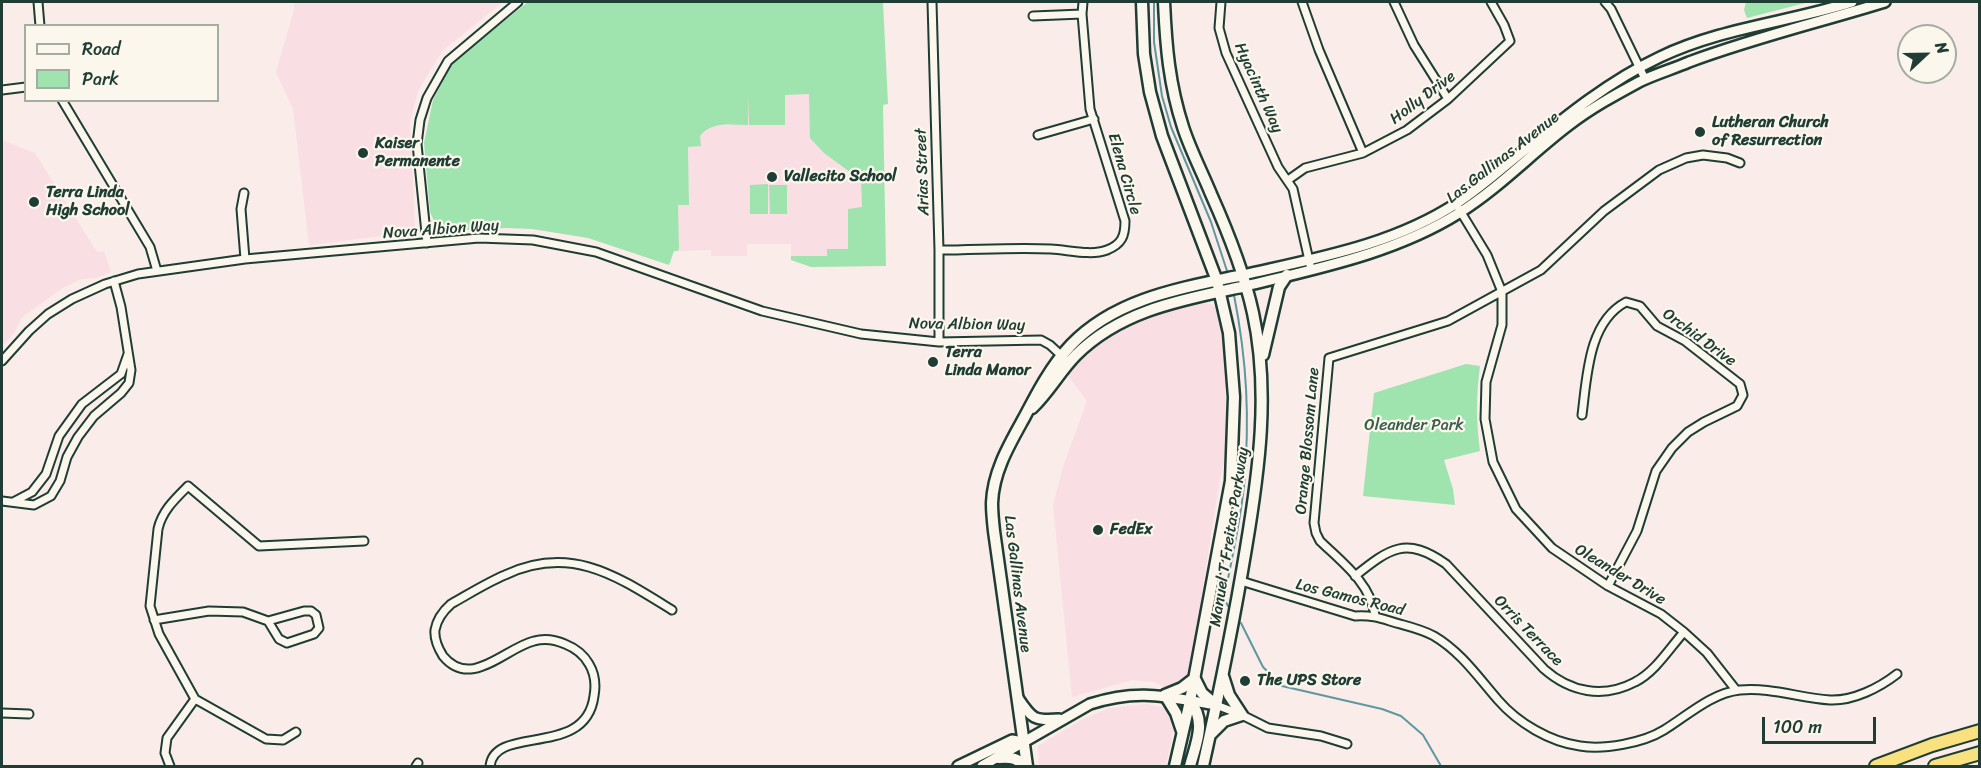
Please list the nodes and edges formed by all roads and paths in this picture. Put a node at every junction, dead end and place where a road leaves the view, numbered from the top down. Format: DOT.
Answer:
graph roads {
  1 [pos="38,2"];
  2 [pos="518,2"];
  3 [pos="932,2"];
  4 [pos="1083,2"];
  5 [pos="1142,2"];
  6 [pos="1164,2"];
  7 [pos="1221,2"];
  8 [pos="1302,2"];
  9 [pos="1394,2"];
  10 [pos="1491,2"];
  11 [pos="1605,2"];
  12 [pos="1852,2"];
  13 [pos="1884,2"];
  14 [pos="1082,14"];
  15 [pos="1033,16"];
  16 [pos="39,24"];
  17 [pos="1639,68"];
  18 [pos="1645,79"];
  19 [pos="24,87"];
  20 [pos="2,90"];
  21 [pos="1448,99"];
  22 [pos="63,102"];
  23 [pos="1094,119"];
  24 [pos="1038,135"];
  25 [pos="1363,153"];
  26 [pos="1740,163"];
  27 [pos="1288,180"];
  28 [pos="244,193"];
  29 [pos="1458,208"];
  30 [pos="427,243"];
  31 [pos="939,250"];
  32 [pos="245,259"];
  33 [pos="1310,265"];
  34 [pos="157,271"];
  35 [pos="1287,275"];
  36 [pos="114,281"];
  37 [pos="1231,283"];
  38 [pos="1502,292"];
  39 [pos="1126,306"];
  40 [pos="1131,317"];
  41 [pos="939,342"];
  42 [pos="129,354"];
  43 [pos="1066,360"];
  44 [pos="2,361"];
  45 [pos="1261,364"];
  46 [pos="1582,415"];
  47 [pos="2,501"];
  48 [pos="13,501"];
  49 [pos="364,541"];
  50 [pos="1355,576"];
  51 [pos="1241,581"];
  52 [pos="1608,586"];
  53 [pos="672,610"];
  54 [pos="1375,615"];
  55 [pos="154,620"];
  56 [pos="268,621"];
  57 [pos="1684,632"];
  58 [pos="1222,674"];
  59 [pos="1897,674"];
  60 [pos="1195,678"];
  61 [pos="1736,690"];
  62 [pos="1016,695"];
  63 [pos="1165,695"];
  64 [pos="195,699"];
  65 [pos="1190,701"];
  66 [pos="1216,705"];
  67 [pos="2,713"];
  68 [pos="29,714"];
  69 [pos="1242,715"];
  70 [pos="1065,718"];
  71 [pos="1980,731"];
  72 [pos="296,732"];
  73 [pos="1182,733"];
  74 [pos="1209,736"];
  75 [pos="1023,742"];
  76 [pos="1347,744"];
  77 [pos="1980,753"];
  78 [pos="999,758"];
  79 [pos="170,766"];
  80 [pos="490,766"];
  81 [pos="958,766"];
  82 [pos="982,766"];
  83 [pos="1026,766"];
  84 [pos="1175,766"];
  85 [pos="1190,766"];
  86 [pos="1203,766"];
  87 [pos="1876,766"];
  88 [pos="1935,766"];
  1 -- 16 [label="street"];
  2 -- 30 [label="street"];
  3 -- 31 [label="street, Arias Street"];
  4 -- 14 [label="street, Elena Circle"];
  5 -- 37 [label="main road, Manuel T Freitas Parkway"];
  6 -- 37 [label="main road, Manuel T Freitas Parkway"];
  7 -- 27 [label="street, Hyacinth Way"];
  8 -- 25 [label="street"];
  9 -- 21 [label="street"];
  10 -- 21 [label="street, Holly Drive"];
  11 -- 17 [label="street"];
  12 -- 17 [label="street, Las Gallinas Avenue"];
  13 -- 18 [label="street, Las Gallinas Avenue"];
  14 -- 15 [label="street"];
  14 -- 23 [label="street, Elena Circle"];
  17 -- 18 [label="street"];
  17 -- 29 [label="street, Las Gallinas Avenue"];
  18 -- 29 [label="street, Las Gallinas Avenue"];
  19 -- 20 [label="street"];
  21 -- 25 [label="street, Holly Drive"];
  22 -- 34 [label="street"];
  23 -- 24 [label="street"];
  23 -- 31 [label="street, Elena Circle"];
  25 -- 27 [label="street, Holly Drive"];
  26 -- 38 [label="street, Orange Blossom Lane"];
  27 -- 33 [label="street"];
  28 -- 32 [label="street"];
  29 -- 33 [label="street, Las Gallinas Avenue"];
  29 -- 38 [label="street, Oleander Drive"];
  30 -- 32 [label="street, Nova Albion Way"];
  30 -- 41 [label="street, Nova Albion Way"];
  31 -- 41 [label="street, Arias Street"];
  32 -- 34 [label="street, Nova Albion Way"];
  33 -- 35 [label="street, Las Gallinas Avenue"];
  33 -- 37 [label="street, Las Gallinas Avenue"];
  34 -- 36 [label="street, Nova Albion Way"];
  35 -- 37 [label="street, Las Gallinas Avenue"];
  35 -- 45 [label="main road"];
  36 -- 42 [label="street"];
  36 -- 44 [label="street, Nova Albion Way"];
  37 -- 39 [label="main road, Las Gallinas Avenue"];
  37 -- 40 [label="main road, Las Gallinas Avenue"];
  37 -- 45 [label="main road, Manuel T Freitas Parkway"];
  37 -- 60 [label="main road, Manuel T Freitas Parkway"];
  38 -- 50 [label="street, Orange Blossom Lane"];
  38 -- 52 [label="street, Oleander Drive"];
  39 -- 40 [label="main road"];
  39 -- 43 [label="main road, Las Gallinas Avenue"];
  40 -- 43 [label="main road, Las Gallinas Avenue"];
  41 -- 43 [label="street, Nova Albion Way"];
  42 -- 48 [label="street"];
  42 -- 48 [label="street"];
  43 -- 62 [label="main road, Las Gallinas Avenue"];
  45 -- 51 [label="main road, Manuel T Freitas Parkway"];
  46 -- 52 [label="street, Orchid Drive"];
  47 -- 48 [label="street"];
  49 -- 55 [label="street"];
  50 -- 54 [label="street, Orange Blossom Lane"];
  50 -- 57 [label="street, Orris Terrace"];
  51 -- 54 [label="street, Los Gamos Road"];
  51 -- 58 [label="main road, Manuel T Freitas Parkway"];
  52 -- 57 [label="street, Oleander Drive"];
  53 -- 80 [label="street"];
  54 -- 61 [label="street, Los Gamos Road"];
  55 -- 56 [label="street"];
  55 -- 64 [label="street"];
  56 -- 56 [label="street"];
  57 -- 61 [label="street, Oleander Drive"];
  58 -- 66 [label="main road, Manuel T Freitas Parkway"];
  58 -- 69 [label="main road"];
  59 -- 61 [label="street, Los Gamos Road"];
  60 -- 63 [label="main road"];
  60 -- 65 [label="main road, Manuel T Freitas Parkway"];
  60 -- 66 [label="main road"];
  62 -- 70 [label="street"];
  62 -- 75 [label="main road, Las Gallinas Avenue"];
  63 -- 65 [label="street"];
  63 -- 70 [label="street"];
  63 -- 73 [label="main road"];
  64 -- 72 [label="street"];
  64 -- 79 [label="street"];
  65 -- 66 [label="street"];
  65 -- 73 [label="main road, Manuel T Freitas Parkway"];
  65 -- 85 [label="main road"];
  66 -- 69 [label="street"];
  66 -- 74 [label="main road, Manuel T Freitas Parkway"];
  67 -- 68 [label="street"];
  69 -- 74 [label="main road"];
  69 -- 76 [label="street"];
  70 -- 75 [label="street"];
  71 -- 87 [label="highway"];
  73 -- 84 [label="main road, Manuel T Freitas Parkway"];
  74 -- 86 [label="main road, Manuel T Freitas Parkway"];
  75 -- 78 [label="street"];
  75 -- 81 [label="street"];
  75 -- 83 [label="main road, Las Gallinas Avenue"];
  77 -- 88 [label="highway"];
  78 -- 82 [label="street"];
  78 -- 83 [label="main road"];
}
